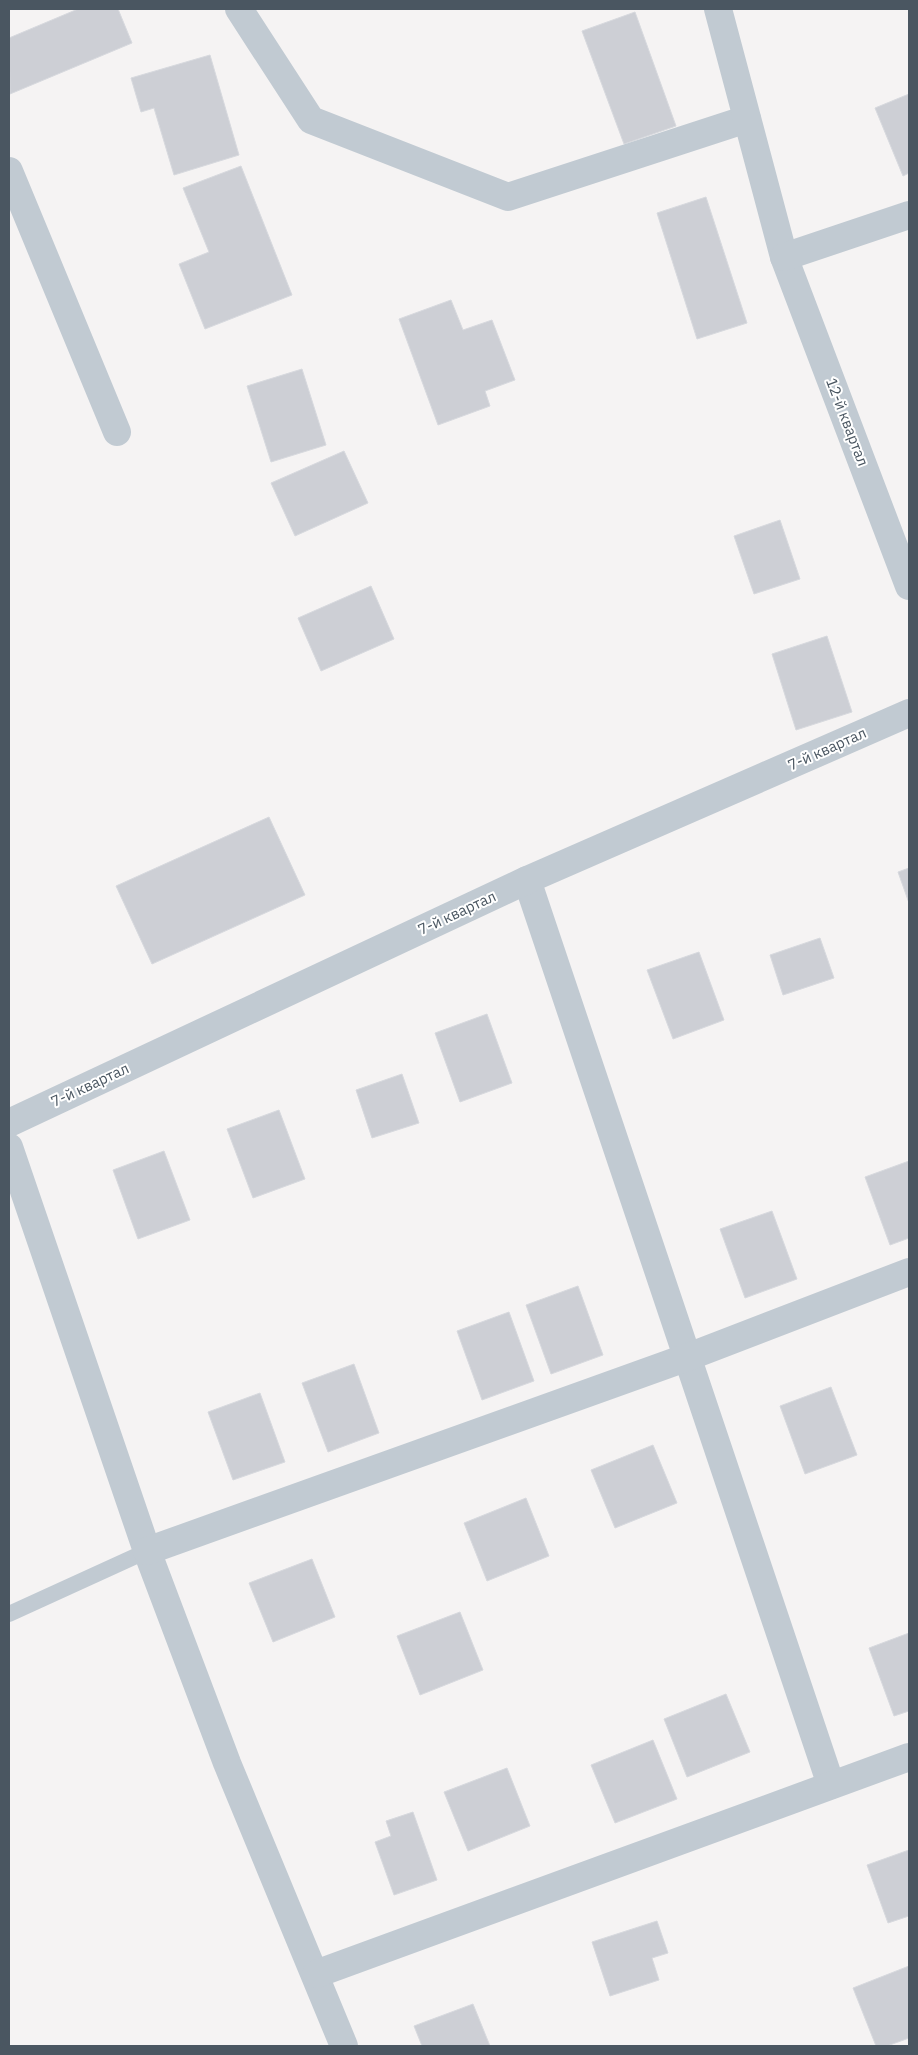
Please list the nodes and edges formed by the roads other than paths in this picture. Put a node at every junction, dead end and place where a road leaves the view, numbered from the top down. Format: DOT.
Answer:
graph roads {
  1 [pos="239,9"];
  2 [pos="718,9"];
  3 [pos="747,118"];
  4 [pos="9,171"];
  5 [pos="909,215"];
  6 [pos="784,257"];
  7 [pos="117,432"];
  8 [pos="909,586"];
  9 [pos="909,713"];
  10 [pos="527,880"];
  11 [pos="9,1123"];
  12 [pos="9,1147"];
  13 [pos="909,1272"];
  14 [pos="688,1357"];
  15 [pos="147,1551"];
  16 [pos="9,1614"];
  17 [pos="909,1757"];
  18 [pos="831,1785"];
  19 [pos="316,1974"];
  20 [pos="344,2046"];
  1 -- 3 [label="street"];
  2 -- 3 [label="street, 12-й квартал"];
  3 -- 6 [label="street, 12-й квартал"];
  4 -- 7 [label="street"];
  5 -- 6 [label="street"];
  6 -- 8 [label="street, 12-й квартал"];
  9 -- 10 [label="street, 7-й квартал"];
  10 -- 11 [label="street, 7-й квартал"];
  10 -- 14 [label="street"];
  12 -- 15 [label="street"];
  13 -- 14 [label="street"];
  14 -- 15 [label="street"];
  14 -- 18 [label="street"];
  15 -- 16 [label="lane"];
  15 -- 19 [label="street"];
  17 -- 18 [label="street"];
  18 -- 19 [label="street"];
  19 -- 20 [label="street"];
}
